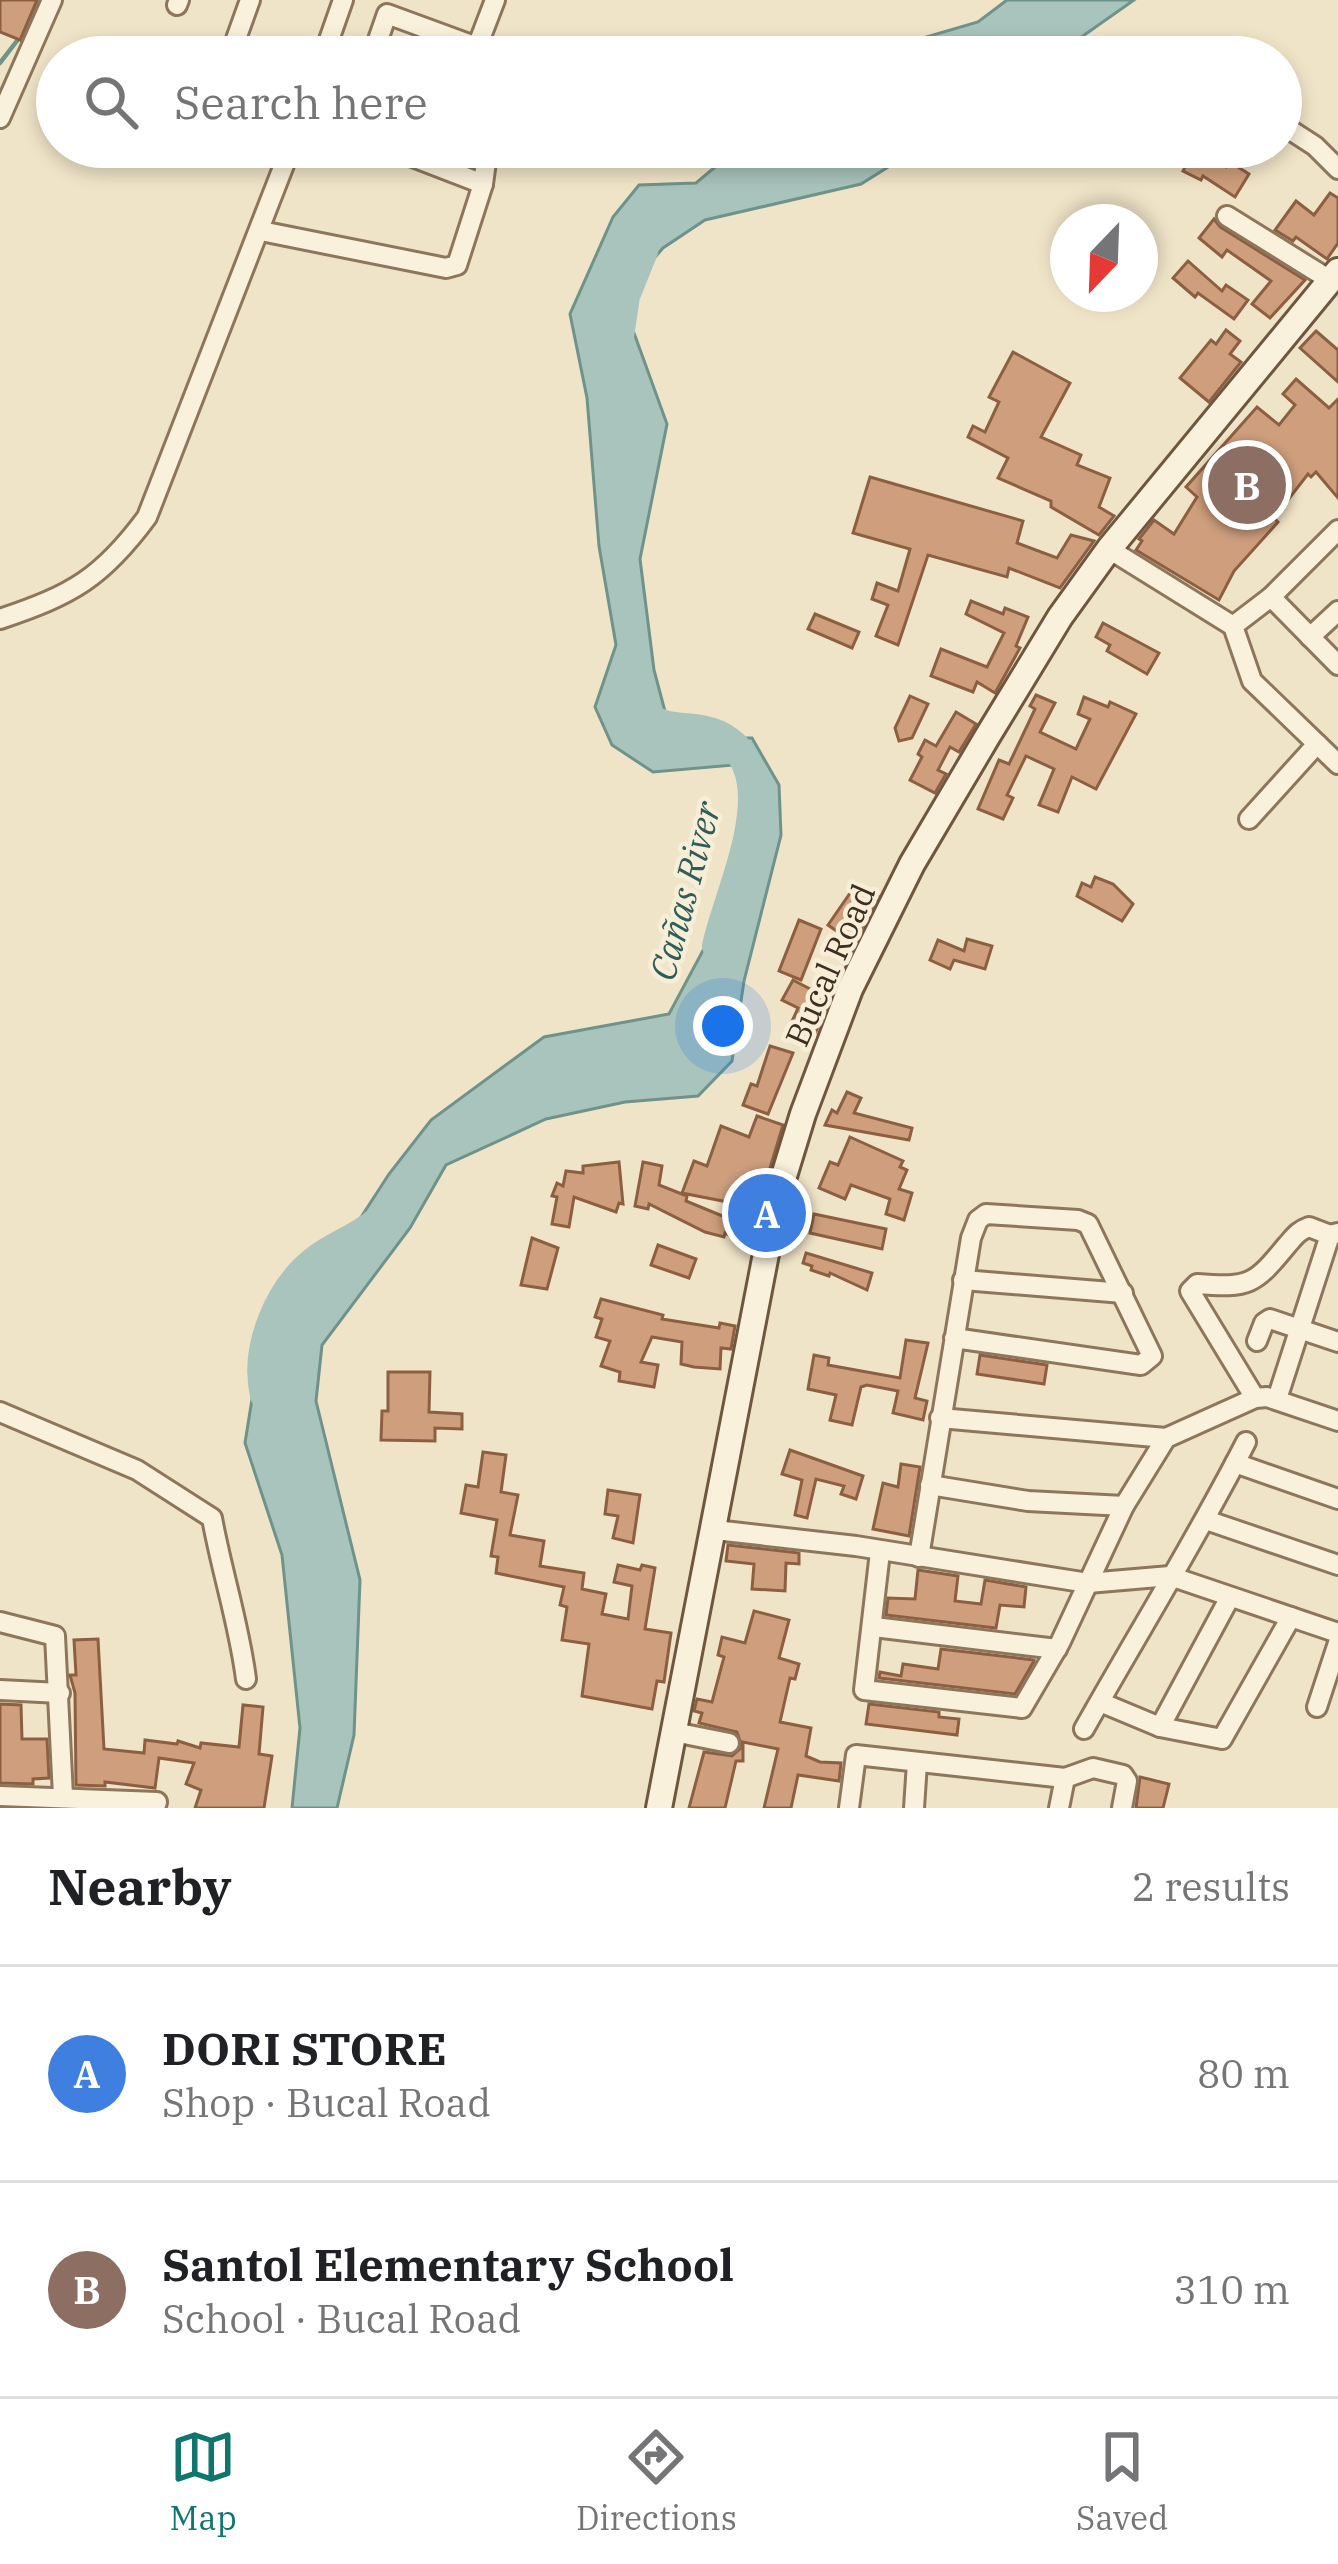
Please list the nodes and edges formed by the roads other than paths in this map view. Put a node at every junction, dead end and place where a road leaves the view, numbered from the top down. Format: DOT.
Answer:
graph roads {
  1 [pos="52,0"];
  2 [pos="250,0"];
  3 [pos="343,0"];
  4 [pos="495,0"];
  5 [pos="36,36"];
  6 [pos="36,36"];
  7 [pos="237,36"];
  8 [pos="330,36"];
  9 [pos="379,36"];
  10 [pos="440,36"];
  11 [pos="483,36"];
  12 [pos="0,118"];
  13 [pos="1302,138"];
  14 [pos="284,168"];
  15 [pos="441,168"];
  16 [pos="485,168"];
  17 [pos="1338,169"];
  18 [pos="483,184"];
  19 [pos="1227,216"];
  20 [pos="261,232"];
  21 [pos="1334,276"];
  22 [pos="1338,530"];
  23 [pos="1109,549"];
  24 [pos="1271,597"];
  25 [pos="1338,610"];
  26 [pos="0,619"];
  27 [pos="1233,626"];
  28 [pos="1310,637"];
  29 [pos="1338,665"];
  30 [pos="1317,744"];
  31 [pos="1338,764"];
  32 [pos="1249,819"];
  33 [pos="1334,1234"];
  34 [pos="963,1280"];
  35 [pos="1123,1292"];
  36 [pos="1300,1329"];
  37 [pos="954,1338"];
  38 [pos="1257,1341"];
  39 [pos="1338,1342"];
  40 [pos="1256,1398"];
  41 [pos="1277,1399"];
  42 [pos="0,1412"];
  43 [pos="940,1418"];
  44 [pos="1338,1421"];
  45 [pos="1166,1438"];
  46 [pos="1246,1442"];
  47 [pos="1235,1463"];
  48 [pos="930,1485"];
  49 [pos="1338,1499"];
  50 [pos="1124,1506"];
  51 [pos="1206,1520"];
  52 [pos="715,1530"];
  53 [pos="880,1552"];
  54 [pos="919,1557"];
  55 [pos="1338,1565"];
  56 [pos="1170,1576"];
  57 [pos="1088,1583"];
  58 [pos="1230,1597"];
  59 [pos="1291,1617"];
  60 [pos="0,1622"];
  61 [pos="874,1627"];
  62 [pos="1338,1634"];
  63 [pos="1338,1643"];
  64 [pos="1057,1649"];
  65 [pos="247,1679"];
  66 [pos="0,1690"];
  67 [pos="60,1693"];
  68 [pos="1100,1702"];
  69 [pos="1317,1707"];
  70 [pos="1160,1727"];
  71 [pos="1084,1730"];
  72 [pos="674,1732"];
  73 [pos="729,1743"];
  74 [pos="917,1763"];
  75 [pos="1065,1778"];
  76 [pos="0,1796"];
  77 [pos="63,1796"];
  78 [pos="155,1808"];
  79 [pos="659,1808"];
  80 [pos="850,1808"];
  81 [pos="914,1808"];
  82 [pos="1060,1808"];
  83 [pos="1122,1808"];
  1 -- 5 [label="street"];
  2 -- 7 [label="street"];
  3 -- 8 [label="street"];
  4 -- 11 [label="street"];
  6 -- 12 [label="street"];
  9 -- 10 [label="street"];
  13 -- 17 [label="street"];
  14 -- 20 [label="street"];
  15 -- 18 [label="street"];
  16 -- 18 [label="street"];
  18 -- 20 [label="street"];
  19 -- 21 [label="street"];
  20 -- 26 [label="street"];
  21 -- 23 [label="street, Bucal Road"];
  22 -- 24 [label="street"];
  23 -- 27 [label="street"];
  23 -- 52 [label="street, Bucal Road"];
  24 -- 27 [label="street"];
  24 -- 28 [label="street"];
  25 -- 28 [label="street"];
  27 -- 30 [label="street"];
  28 -- 29 [label="street"];
  30 -- 31 [label="street"];
  30 -- 32 [label="street"];
  33 -- 36 [label="street"];
  33 -- 40 [label="street"];
  34 -- 35 [label="street"];
  34 -- 35 [label="street"];
  34 -- 37 [label="street"];
  35 -- 37 [label="street"];
  36 -- 38 [label="street"];
  36 -- 39 [label="street"];
  36 -- 41 [label="street"];
  37 -- 43 [label="street"];
  40 -- 41 [label="street"];
  40 -- 45 [label="street"];
  41 -- 44 [label="street"];
  42 -- 65 [label="street"];
  43 -- 45 [label="street"];
  43 -- 48 [label="street"];
  45 -- 50 [label="street"];
  46 -- 47 [label="street"];
  47 -- 49 [label="street"];
  47 -- 51 [label="street"];
  48 -- 50 [label="street"];
  48 -- 54 [label="street"];
  50 -- 57 [label="street"];
  51 -- 55 [label="street"];
  51 -- 56 [label="street"];
  52 -- 53 [label="street"];
  52 -- 72 [label="street, Bucal Road"];
  53 -- 54 [label="street"];
  53 -- 61 [label="street"];
  54 -- 57 [label="street"];
  56 -- 57 [label="street"];
  56 -- 58 [label="street"];
  56 -- 68 [label="street"];
  57 -- 64 [label="street"];
  58 -- 59 [label="street"];
  58 -- 70 [label="street"];
  59 -- 62 [label="street"];
  59 -- 70 [label="street"];
  60 -- 67 [label="street"];
  61 -- 64 [label="street"];
  61 -- 64 [label="street"];
  63 -- 69 [label="street"];
  66 -- 67 [label="street"];
  67 -- 77 [label="street"];
  68 -- 70 [label="street"];
  68 -- 71 [label="street"];
  72 -- 73 [label="street"];
  72 -- 79 [label="street, Bucal Road"];
  74 -- 75 [label="street"];
  74 -- 80 [label="street"];
  74 -- 81 [label="street"];
  75 -- 82 [label="street"];
  75 -- 83 [label="street"];
  76 -- 77 [label="street"];
  77 -- 78 [label="street"];
}
